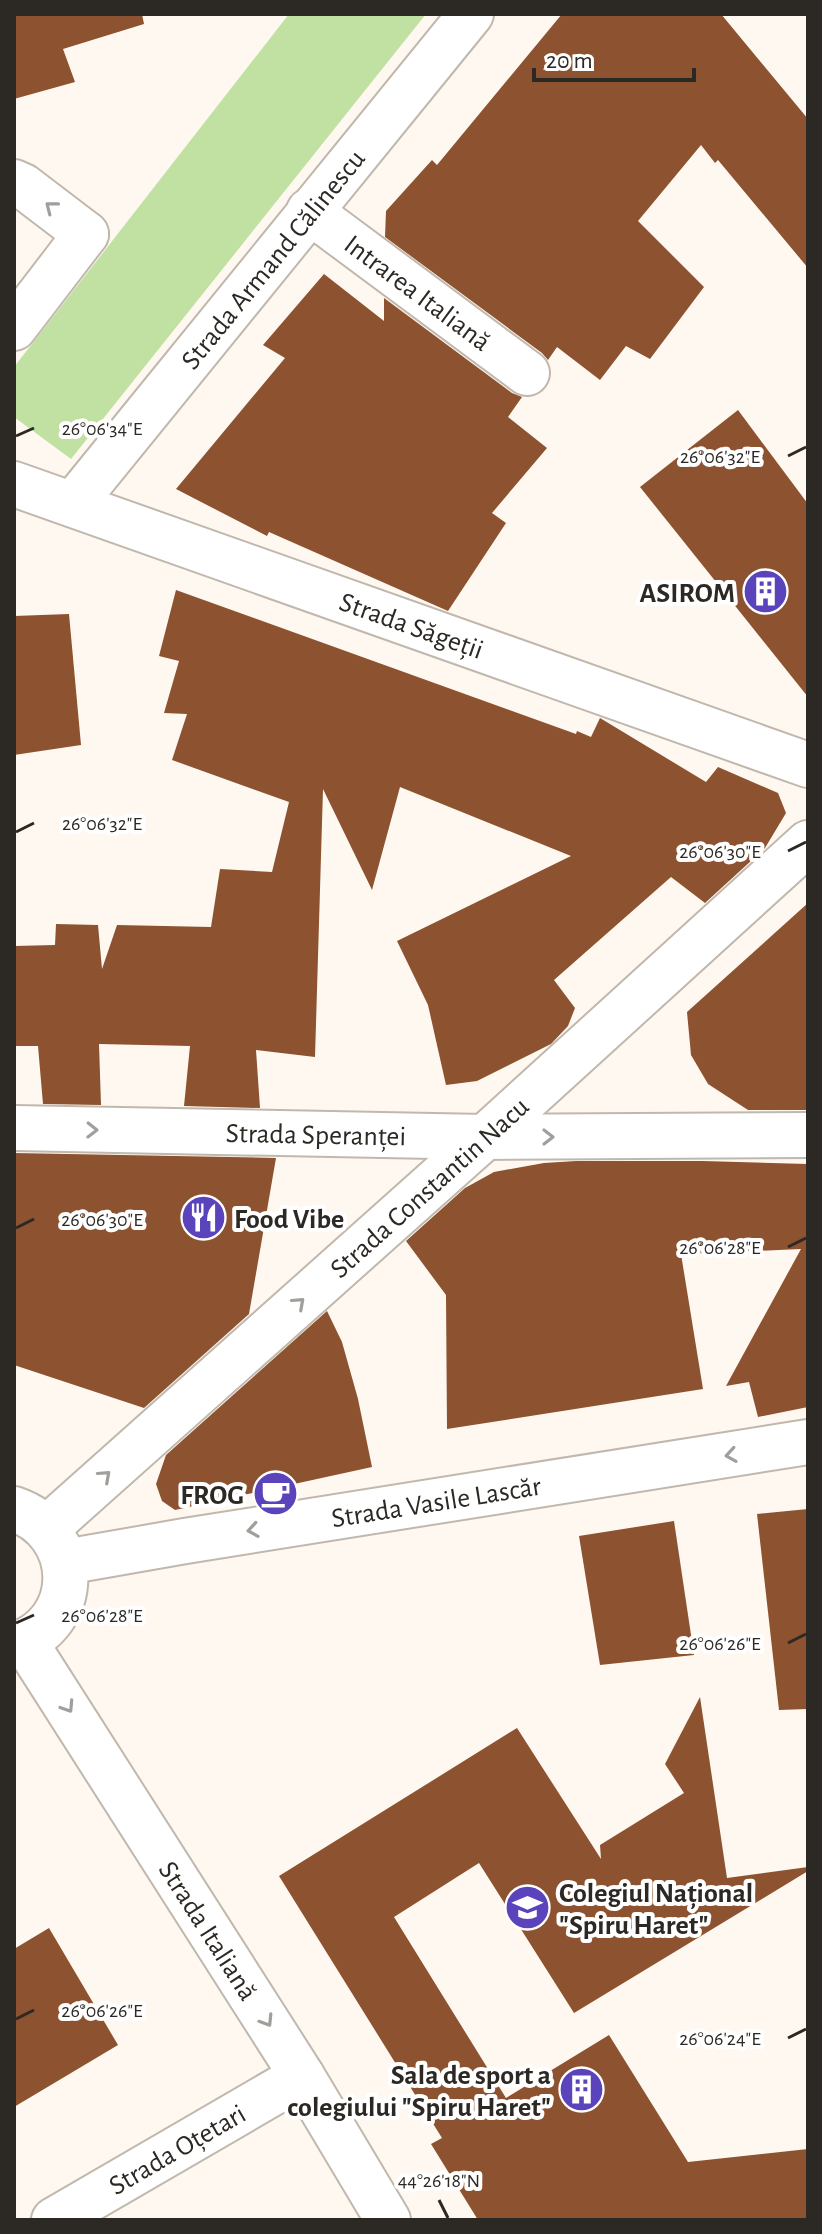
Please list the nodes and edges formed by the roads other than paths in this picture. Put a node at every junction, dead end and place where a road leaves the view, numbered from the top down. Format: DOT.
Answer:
graph roads {
  1 [pos="471,14"];
  2 [pos="14,182"];
  3 [pos="309,211"];
  4 [pos="14,328"];
  5 [pos="527,373"];
  6 [pos="14,484"];
  7 [pos="73,504"];
  8 [pos="808,765"];
  9 [pos="808,843"];
  10 [pos="14,1128"];
  11 [pos="808,1135"];
  12 [pos="485,1137"];
  13 [pos="808,1442"];
  14 [pos="42,1533"];
  15 [pos="20,1643"];
  16 [pos="302,2076"];
  17 [pos="54,2220"];
  18 [pos="388,2220"];
  1 -- 3 [label="street, Strada Armand Călinescu"];
  4 -- 2 [label="street, one-way"];
  3 -- 5 [label="street, Intrarea Italiană"];
  3 -- 7 [label="street, Strada Armand Călinescu"];
  6 -- 7 [label="street, Strada Săgeții"];
  7 -- 8 [label="street, Strada Săgeții"];
  9 -- 12 [label="street, Strada Constantin Nacu"];
  10 -- 12 [label="street, Strada Speranței, one-way"];
  12 -- 11 [label="street, Strada Speranței, one-way"];
  14 -- 12 [label="street, Strada Constantin Nacu, one-way"];
  13 -- 14 [label="street, Strada Vasile Lascăr, one-way"];
  14 -- 15 [label="street"];
  15 -- 16 [label="street, Strada Italiană, one-way"];
  16 -- 17 [label="street, Strada Oțetari"];
  16 -- 18 [label="street, Strada Italiană"];
}
